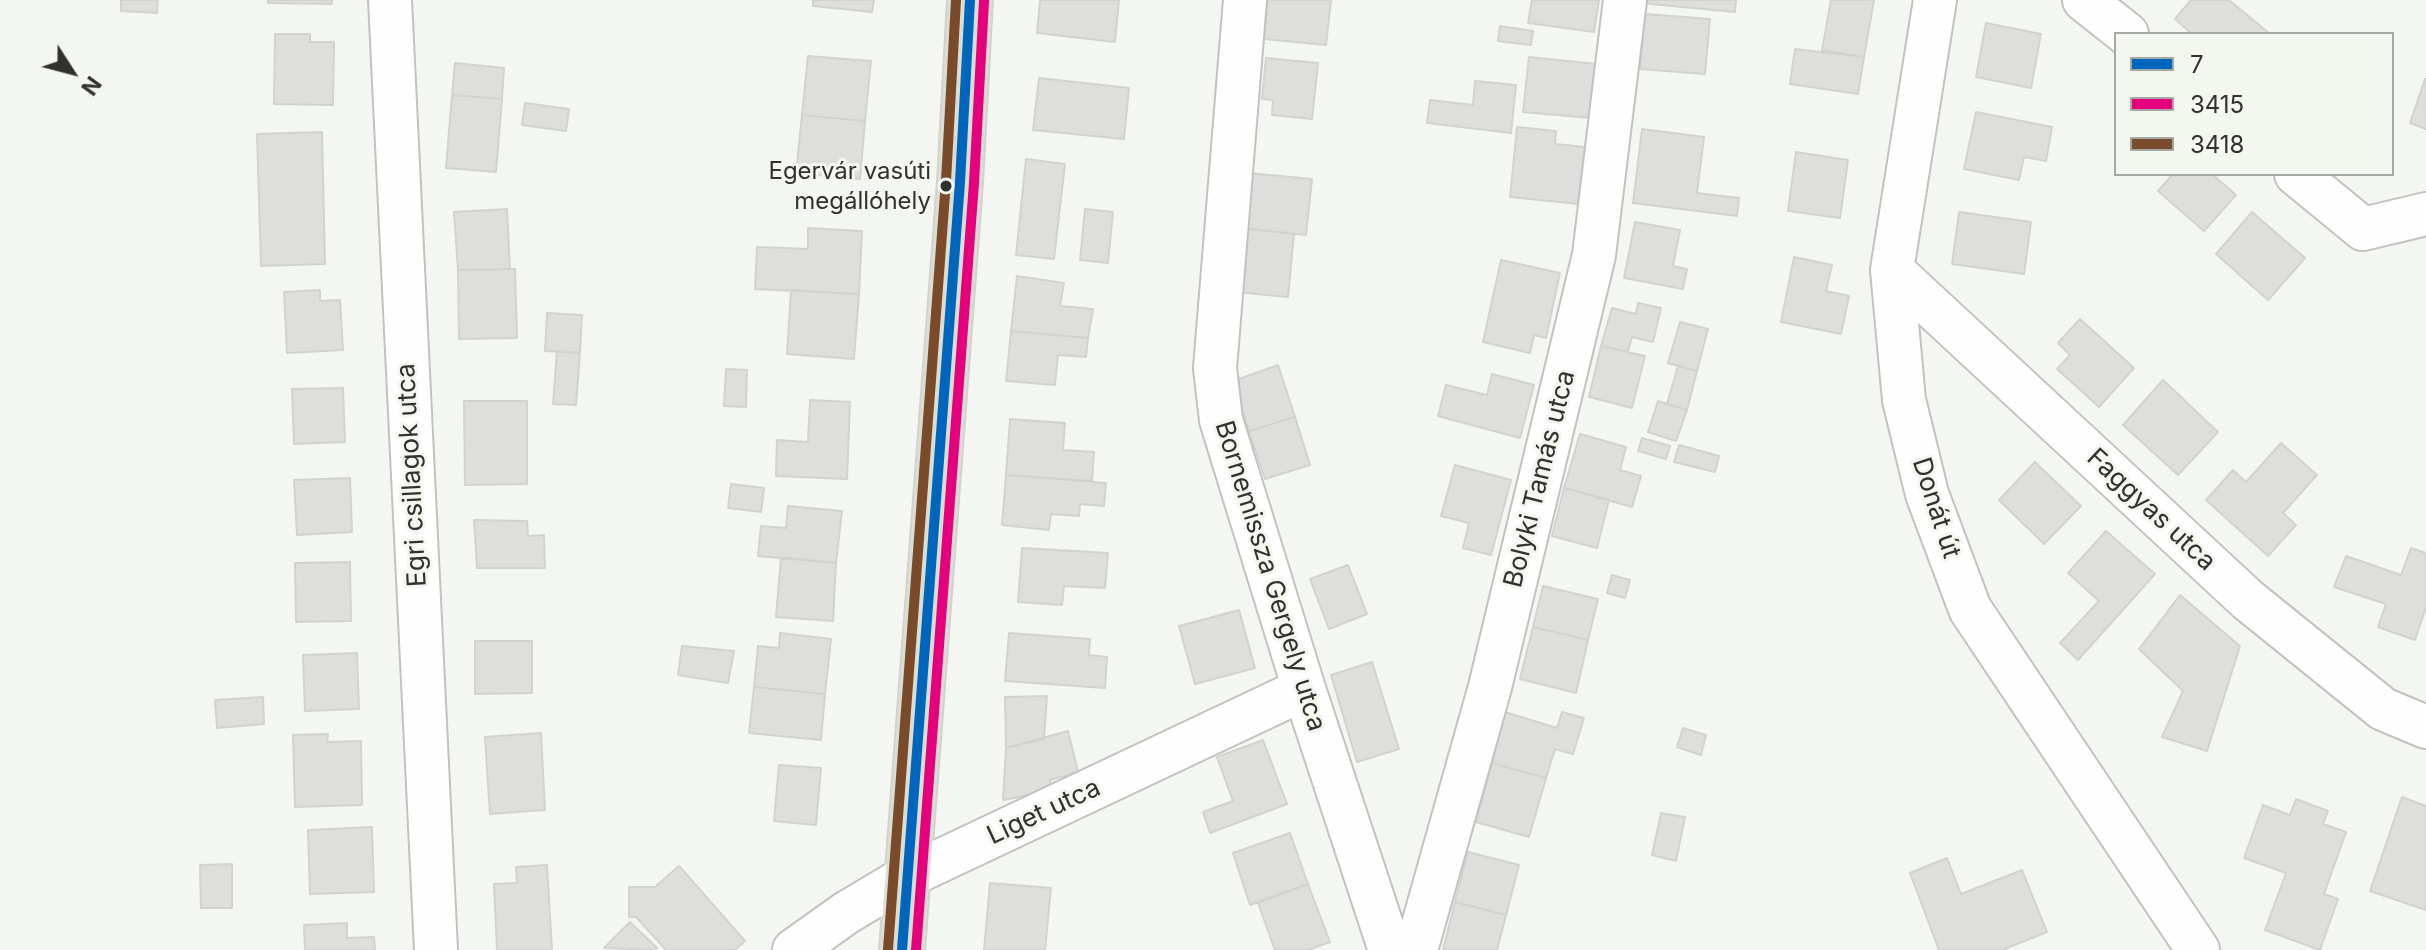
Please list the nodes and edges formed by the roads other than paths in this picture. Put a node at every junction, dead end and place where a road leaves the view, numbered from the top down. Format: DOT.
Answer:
graph roads {
  1 [pos="390,0"];
  2 [pos="970,0"];
  3 [pos="1245,0"];
  4 [pos="1625,0"];
  5 [pos="1935,0"];
  6 [pos="2084,0"];
  7 [pos="2124,32"];
  8 [pos="2298,176"];
  9 [pos="2426,214"];
  10 [pos="1892,270"];
  11 [pos="1304,689"];
  12 [pos="2426,727"];
  13 [pos="908,876"];
  14 [pos="436,950"];
  15 [pos="794,950"];
  16 [pos="902,950"];
  17 [pos="1390,950"];
  18 [pos="1416,950"];
  19 [pos="2198,950"];
  1 -- 14 [label="street, Egri csillagok utca"];
  2 -- 13 [label="main road"];
  3 -- 11 [label="street, Bornemissza Gergely utca"];
  4 -- 18 [label="street, Bolyki Tamás utca"];
  5 -- 10 [label="street, Donát út"];
  6 -- 7 [label="street"];
  8 -- 9 [label="street"];
  10 -- 12 [label="street, Faggyas utca"];
  10 -- 19 [label="street, Donát út"];
  11 -- 13 [label="street, Liget utca"];
  11 -- 17 [label="street, Bornemissza Gergely utca"];
  13 -- 15 [label="street, Liget utca"];
  13 -- 16 [label="main road"];
}
